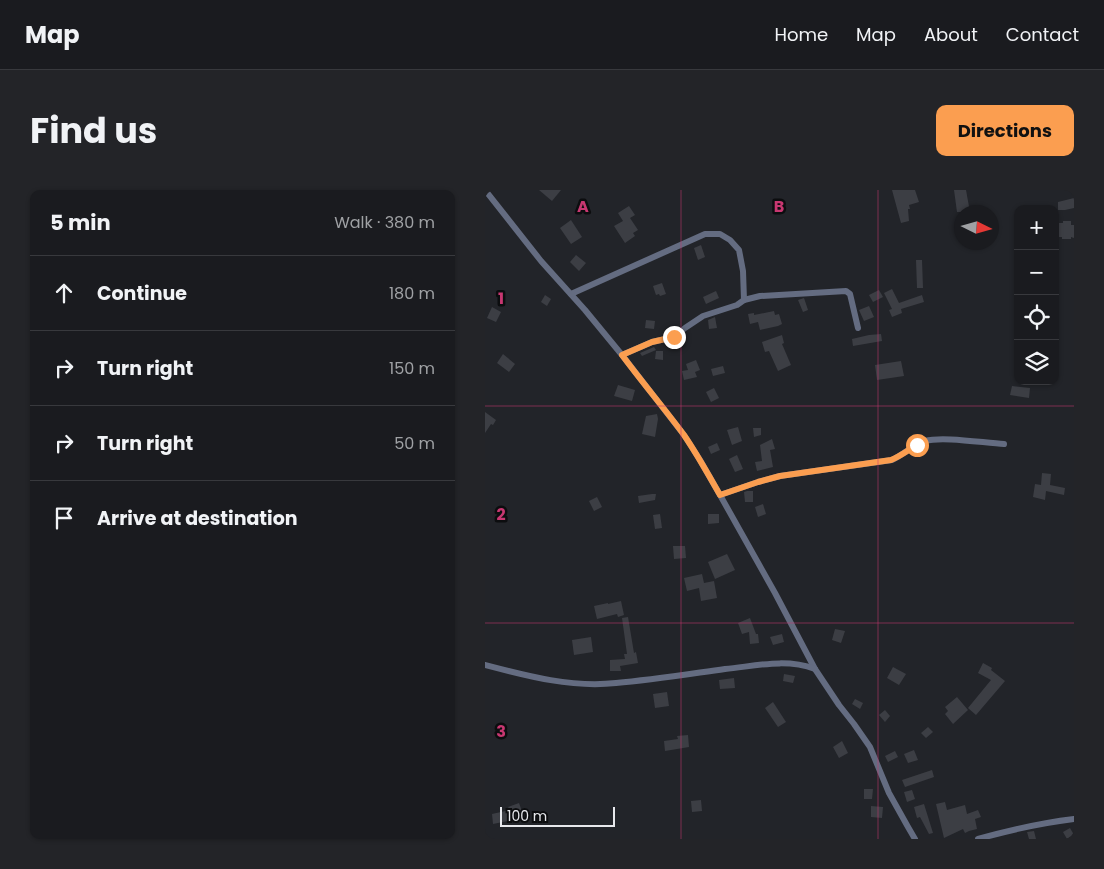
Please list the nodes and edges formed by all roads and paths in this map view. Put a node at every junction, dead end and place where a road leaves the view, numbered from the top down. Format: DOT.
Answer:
graph roads {
  1 [pos="485,190"];
  2 [pos="571,294"];
  3 [pos="744,300"];
  4 [pos="857,328"];
  5 [pos="622,355"];
  6 [pos="1004,444"];
  7 [pos="720,495"];
  8 [pos="485,664"];
  9 [pos="815,669"];
  10 [pos="1074,819"];
  11 [pos="915,839"];
  12 [pos="978,839"];
  1 -- 2 [label="street"];
  2 -- 3 [label="street"];
  2 -- 5 [label="street"];
  3 -- 4 [label="street"];
  3 -- 5 [label="street"];
  5 -- 7 [label="street"];
  6 -- 7 [label="street"];
  7 -- 9 [label="street"];
  8 -- 9 [label="street"];
  9 -- 11 [label="street"];
  10 -- 12 [label="street"];
}
